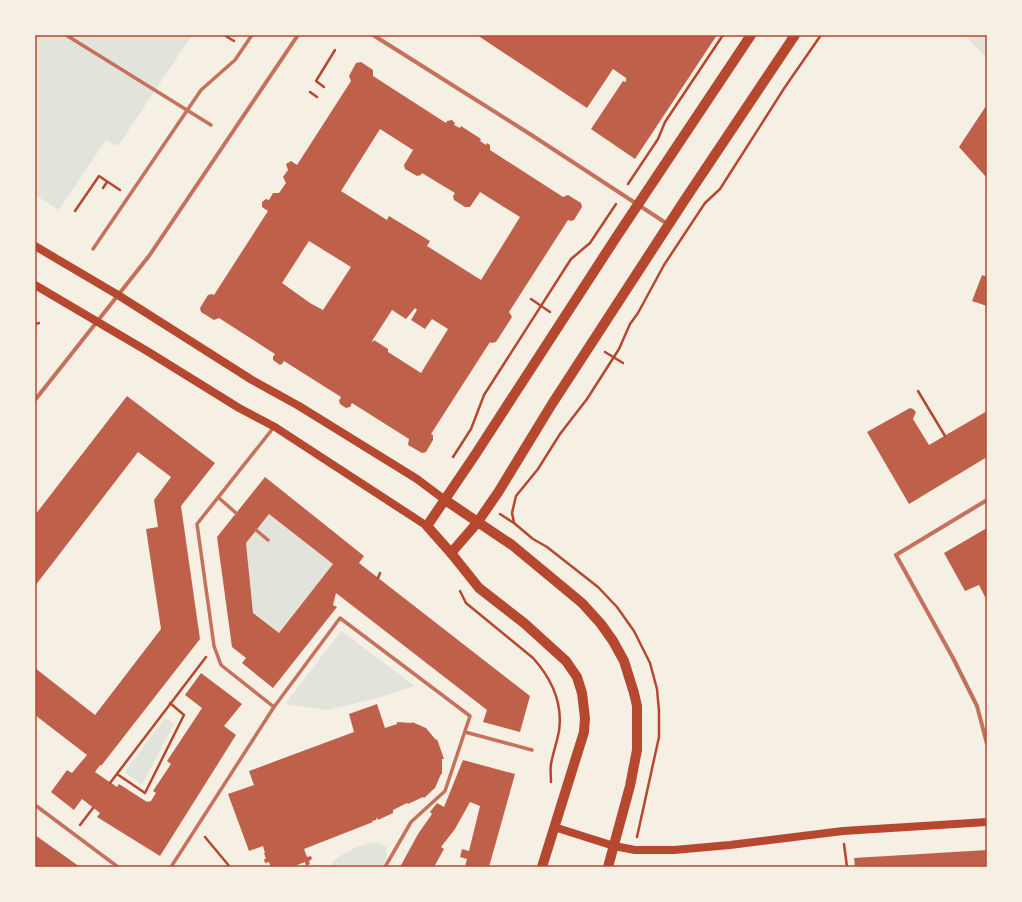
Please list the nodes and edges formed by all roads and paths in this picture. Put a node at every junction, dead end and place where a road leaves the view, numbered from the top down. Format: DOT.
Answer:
graph roads {
  1 [pos="66,35"];
  2 [pos="224,35"];
  3 [pos="238,35"];
  4 [pos="252,35"];
  5 [pos="298,35"];
  6 [pos="373,35"];
  7 [pos="723,35"];
  8 [pos="751,35"];
  9 [pos="795,35"];
  10 [pos="821,35"];
  11 [pos="335,50"];
  12 [pos="324,87"];
  13 [pos="310,92"];
  14 [pos="317,97"];
  15 [pos="187,110"];
  16 [pos="211,126"];
  17 [pos="642,164"];
  18 [pos="107,182"];
  19 [pos="103,188"];
  20 [pos="129,196"];
  21 [pos="638,204"];
  22 [pos="75,211"];
  23 [pos="669,225"];
  24 [pos="594,236"];
  25 [pos="35,246"];
  26 [pos="92,249"];
  27 [pos="35,285"];
  28 [pos="118,295"];
  29 [pos="531,299"];
  30 [pos="541,306"];
  31 [pos="550,312"];
  32 [pos="97,322"];
  33 [pos="39,323"];
  34 [pos="35,324"];
  35 [pos="605,352"];
  36 [pos="614,358"];
  37 [pos="623,363"];
  38 [pos="918,391"];
  39 [pos="35,400"];
  40 [pos="275,427"];
  41 [pos="945,436"];
  42 [pos="452,460"];
  43 [pos="219,498"];
  44 [pos="445,500"];
  45 [pos="987,500"];
  46 [pos="236,513"];
  47 [pos="477,523"];
  48 [pos="514,523"];
  49 [pos="427,526"];
  50 [pos="256,530"];
  51 [pos="268,540"];
  52 [pos="451,553"];
  53 [pos="380,573"];
  54 [pos="378,578"];
  55 [pos="459,589"];
  56 [pos="214,646"];
  57 [pos="170,703"];
  58 [pos="274,707"];
  59 [pos="465,732"];
  60 [pos="987,744"];
  61 [pos="532,750"];
  62 [pos="117,774"];
  63 [pos="110,782"];
  64 [pos="552,785"];
  65 [pos="35,805"];
  66 [pos="93,808"];
  67 [pos="987,822"];
  68 [pos="197,827"];
  69 [pos="554,827"];
  70 [pos="843,831"];
  71 [pos="73,834"];
  72 [pos="614,846"];
  73 [pos="118,867"];
  74 [pos="171,867"];
  75 [pos="230,867"];
  76 [pos="386,867"];
  77 [pos="542,867"];
  78 [pos="608,867"];
  79 [pos="847,867"];
  1 -- 15 [label="street"];
  2 -- 3 [label="path"];
  4 -- 15 [label="street"];
  5 -- 28 [label="street"];
  6 -- 21 [label="street"];
  7 -- 17 [label="path"];
  8 -- 21 [label="main road"];
  9 -- 23 [label="main road"];
  10 -- 36 [label="path"];
  11 -- 12 [label="path"];
  13 -- 14 [label="path"];
  15 -- 16 [label="street"];
  15 -- 20 [label="street"];
  18 -- 19 [label="path"];
  18 -- 20 [label="path"];
  18 -- 22 [label="path"];
  20 -- 26 [label="street"];
  21 -- 23 [label="street"];
  21 -- 44 [label="main road"];
  23 -- 47 [label="main road"];
  24 -- 30 [label="path"];
  25 -- 28 [label="main road"];
  27 -- 32 [label="main road"];
  28 -- 32 [label="street"];
  28 -- 44 [label="main road"];
  29 -- 30 [label="path"];
  30 -- 31 [label="path"];
  30 -- 42 [label="path"];
  32 -- 39 [label="street"];
  32 -- 40 [label="main road"];
  33 -- 34 [label="path"];
  35 -- 36 [label="path"];
  36 -- 37 [label="path"];
  36 -- 48 [label="path"];
  38 -- 41 [label="path"];
  40 -- 43 [label="street"];
  40 -- 49 [label="main road"];
  43 -- 46 [label="street"];
  43 -- 56 [label="street"];
  44 -- 47 [label="main road"];
  44 -- 49 [label="main road"];
  45 -- 60 [label="street"];
  47 -- 52 [label="main road"];
  47 -- 72 [label="main road"];
  49 -- 52 [label="main road"];
  50 -- 51 [label="street"];
  52 -- 69 [label="main road"];
  53 -- 54 [label="path"];
  55 -- 64 [label="path"];
  56 -- 57 [label="path"];
  56 -- 58 [label="street"];
  57 -- 62 [label="path"];
  57 -- 62 [label="path"];
  58 -- 59 [label="street"];
  58 -- 68 [label="street"];
  59 -- 61 [label="street"];
  59 -- 76 [label="street"];
  62 -- 63 [label="path"];
  65 -- 71 [label="street"];
  66 -- 71 [label="path"];
  67 -- 70 [label="main road"];
  68 -- 74 [label="street"];
  68 -- 75 [label="path"];
  69 -- 72 [label="main road"];
  69 -- 77 [label="main road"];
  70 -- 72 [label="main road"];
  70 -- 79 [label="path"];
  71 -- 73 [label="street"];
  72 -- 78 [label="main road"];
}
